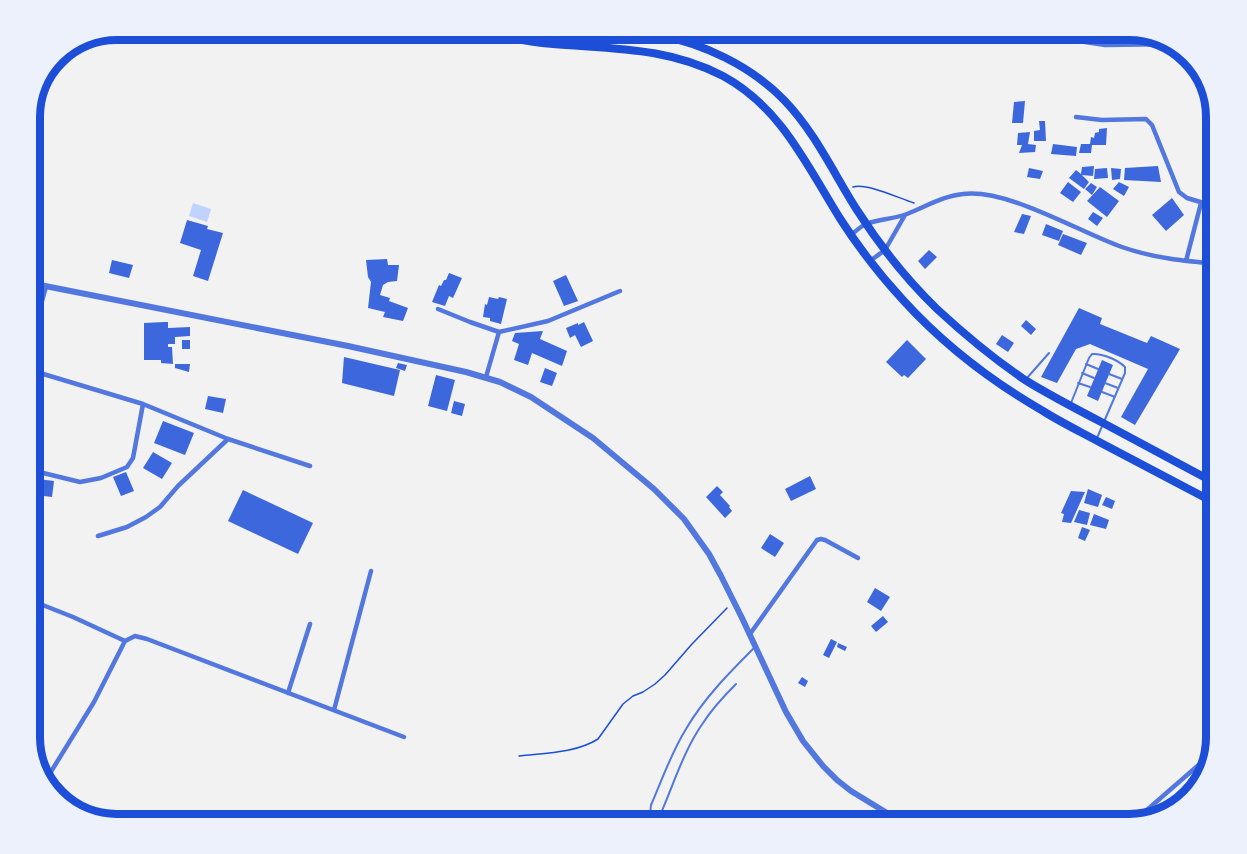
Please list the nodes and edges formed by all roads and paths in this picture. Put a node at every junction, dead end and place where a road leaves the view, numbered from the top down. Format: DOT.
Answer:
graph roads {
  1 [pos="525,40"];
  2 [pos="672,40"];
  3 [pos="1081,40"];
  4 [pos="1107,40"];
  5 [pos="1152,44"];
  6 [pos="1105,45"];
  7 [pos="1076,117"];
  8 [pos="844,190"];
  9 [pos="1202,202"];
  10 [pos="1206,203"];
  11 [pos="923,207"];
  12 [pos="905,215"];
  13 [pos="866,224"];
  14 [pos="851,234"];
  15 [pos="885,250"];
  16 [pos="870,261"];
  17 [pos="1186,261"];
  18 [pos="1206,263"];
  19 [pos="41,286"];
  20 [pos="46,287"];
  21 [pos="620,291"];
  22 [pos="41,304"];
  23 [pos="438,309"];
  24 [pos="499,332"];
  25 [pos="1049,353"];
  26 [pos="1086,364"];
  27 [pos="1098,369"];
  28 [pos="41,373"];
  29 [pos="1082,374"];
  30 [pos="1109,374"];
  31 [pos="486,377"];
  32 [pos="1094,378"];
  33 [pos="1122,379"];
  34 [pos="1025,380"];
  35 [pos="1078,382"];
  36 [pos="1106,383"];
  37 [pos="1090,387"];
  38 [pos="1118,388"];
  39 [pos="1102,392"];
  40 [pos="1114,398"];
  41 [pos="143,404"];
  42 [pos="1070,406"];
  43 [pos="1103,423"];
  44 [pos="228,439"];
  45 [pos="1096,440"];
  46 [pos="310,466"];
  47 [pos="41,472"];
  48 [pos="1206,478"];
  49 [pos="1206,498"];
  50 [pos="98,536"];
  51 [pos="858,558"];
  52 [pos="372,572"];
  53 [pos="734,602"];
  54 [pos="41,604"];
  55 [pos="310,624"];
  56 [pos="750,634"];
  57 [pos="125,641"];
  58 [pos="755,647"];
  59 [pos="736,684"];
  60 [pos="288,693"];
  61 [pos="334,710"];
  62 [pos="404,737"];
  63 [pos="519,756"];
  64 [pos="1202,762"];
  65 [pos="50,773"];
  66 [pos="1145,812"];
  67 [pos="651,814"];
  68 [pos="659,814"];
  69 [pos="889,814"];
  1 -- 14 [label="highway"];
  2 -- 8 [label="highway"];
  3 -- 6 [label="street"];
  4 -- 6 [label="street"];
  5 -- 6 [label="street"];
  7 -- 9 [label="street"];
  8 -- 11 [label="path"];
  8 -- 13 [label="highway"];
  9 -- 10 [label="street"];
  9 -- 17 [label="street"];
  11 -- 12 [label="street"];
  11 -- 17 [label="street"];
  12 -- 13 [label="street"];
  12 -- 15 [label="street"];
  13 -- 14 [label="street"];
  13 -- 15 [label="highway"];
  14 -- 16 [label="highway"];
  15 -- 16 [label="street"];
  15 -- 34 [label="highway"];
  16 -- 45 [label="highway"];
  17 -- 18 [label="street"];
  19 -- 20 [label="street"];
  20 -- 22 [label="street"];
  20 -- 31 [label="street"];
  21 -- 24 [label="street"];
  23 -- 24 [label="street"];
  24 -- 31 [label="street"];
  25 -- 34 [label="lane"];
  26 -- 27 [label="lane"];
  26 -- 29 [label="lane"];
  26 -- 33 [label="lane"];
  28 -- 41 [label="street"];
  29 -- 32 [label="lane"];
  29 -- 35 [label="lane"];
  30 -- 33 [label="lane"];
  31 -- 53 [label="street"];
  33 -- 38 [label="lane"];
  34 -- 42 [label="highway"];
  35 -- 37 [label="lane"];
  35 -- 42 [label="lane"];
  36 -- 38 [label="lane"];
  38 -- 40 [label="lane"];
  39 -- 40 [label="lane"];
  40 -- 43 [label="lane"];
  41 -- 44 [label="street"];
  41 -- 47 [label="street"];
  42 -- 43 [label="highway"];
  43 -- 45 [label="lane"];
  43 -- 48 [label="highway"];
  44 -- 46 [label="street"];
  44 -- 50 [label="street"];
  45 -- 49 [label="highway"];
  51 -- 56 [label="street"];
  52 -- 61 [label="street"];
  53 -- 56 [label="street"];
  53 -- 63 [label="path"];
  54 -- 57 [label="street"];
  55 -- 60 [label="street"];
  56 -- 58 [label="street"];
  57 -- 60 [label="street"];
  57 -- 65 [label="street"];
  58 -- 67 [label="lane"];
  58 -- 69 [label="street"];
  59 -- 68 [label="lane"];
  60 -- 61 [label="street"];
  61 -- 62 [label="street"];
  64 -- 66 [label="street"];
}
